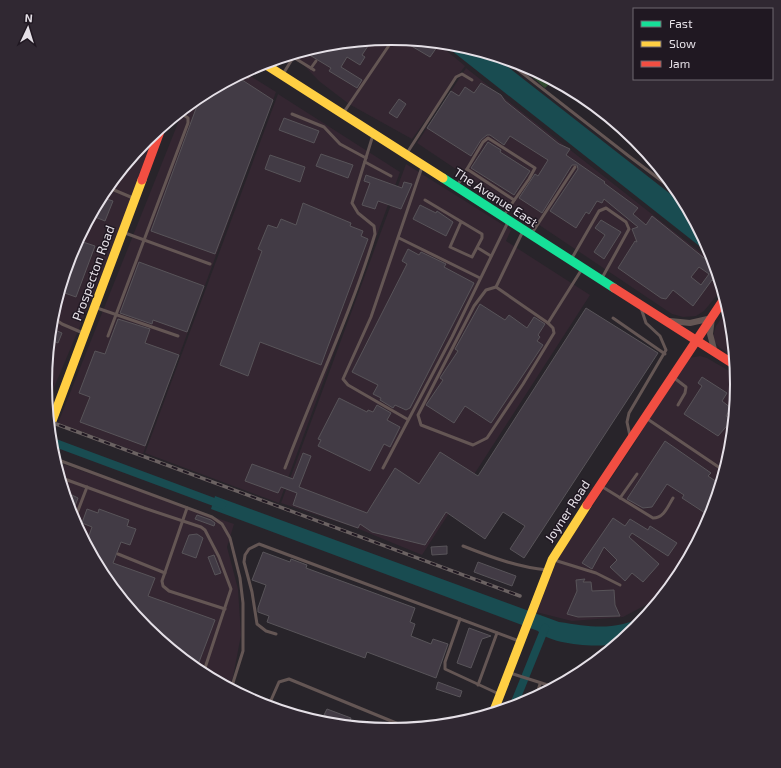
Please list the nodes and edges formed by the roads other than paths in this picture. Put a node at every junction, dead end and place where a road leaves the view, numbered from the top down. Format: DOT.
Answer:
graph roads {
  1 [pos="389,45"];
  2 [pos="296,59"];
  3 [pos="291,60"];
  4 [pos="316,61"];
  5 [pos="270,68"];
  6 [pos="519,71"];
  7 [pos="282,75"];
  8 [pos="472,80"];
  9 [pos="292,114"];
  10 [pos="343,114"];
  11 [pos="184,115"];
  12 [pos="373,134"];
  13 [pos="158,138"];
  14 [pos="406,155"];
  15 [pos="366,158"];
  16 [pos="365,162"];
  17 [pos="423,166"];
  18 [pos="575,168"];
  19 [pos="467,169"];
  20 [pos="391,176"];
  21 [pos="661,181"];
  22 [pos="456,187"];
  23 [pos="114,190"];
  24 [pos="135,198"];
  25 [pos="425,200"];
  26 [pos="514,200"];
  27 [pos="506,218"];
  28 [pos="461,222"];
  29 [pos="122,232"];
  30 [pos="527,232"];
  31 [pos="399,238"];
  32 [pos="145,241"];
  33 [pos="478,248"];
  34 [pos="491,256"];
  35 [pos="571,260"];
  36 [pos="210,264"];
  37 [pos="583,268"];
  38 [pos="480,278"];
  39 [pos="601,279"];
  40 [pos="496,287"];
  41 [pos="640,304"];
  42 [pos="720,305"];
  43 [pos="95,307"];
  44 [pos="116,314"];
  45 [pos="613,318"];
  46 [pos="712,318"];
  47 [pos="58,321"];
  48 [pos="666,321"];
  49 [pos="548,323"];
  50 [pos="85,333"];
  51 [pos="108,336"];
  52 [pos="178,336"];
  53 [pos="697,341"];
  54 [pos="716,353"];
  55 [pos="665,354"];
  56 [pos="729,360"];
  57 [pos="672,376"];
  58 [pos="678,405"];
  59 [pos="645,417"];
  60 [pos="53,418"];
  61 [pos="407,419"];
  62 [pos="631,438"];
  63 [pos="60,461"];
  64 [pos="719,467"];
  65 [pos="285,468"];
  66 [pos="383,468"];
  67 [pos="637,474"];
  68 [pos="65,480"];
  69 [pos="600,485"];
  70 [pos="87,487"];
  71 [pos="620,498"];
  72 [pos="673,498"];
  73 [pos="187,508"];
  74 [pos="77,514"];
  75 [pos="183,521"];
  76 [pos="463,546"];
  77 [pos="118,554"];
  78 [pos="552,560"];
  79 [pos="548,570"];
  80 [pos="165,572"];
  81 [pos="620,585"];
  82 [pos="225,609"];
  83 [pos="460,619"];
  84 [pos="497,633"];
  85 [pos="276,634"];
  86 [pos="522,639"];
  87 [pos="205,668"];
  88 [pos="508,673"];
  89 [pos="233,684"];
  90 [pos="540,684"];
  91 [pos="478,685"];
  92 [pos="546,685"];
  93 [pos="539,689"];
  94 [pos="500,694"];
  95 [pos="271,701"];
  96 [pos="495,706"];
  97 [pos="396,723"];
  1 -- 10 [label="lane"];
  2 -- 4 [label="lane"];
  3 -- 7 [label="lane"];
  5 -- 7 [label="street, The Avenue East"];
  6 -- 21 [label="lane"];
  7 -- 10 [label="street, The Avenue East"];
  8 -- 14 [label="lane"];
  9 -- 15 [label="lane"];
  10 -- 12 [label="street, The Avenue East"];
  11 -- 32 [label="lane"];
  12 -- 14 [label="street, The Avenue East"];
  12 -- 15 [label="lane"];
  13 -- 24 [label="street, Prospecton Road"];
  14 -- 17 [label="street, The Avenue East"];
  15 -- 16 [label="lane"];
  16 -- 20 [label="lane"];
  16 -- 65 [label="lane"];
  17 -- 22 [label="street, The Avenue East"];
  17 -- 31 [label="lane"];
  18 -- 30 [label="lane"];
  19 -- 22 [label="lane"];
  19 -- 26 [label="lane"];
  19 -- 26 [label="lane"];
  22 -- 27 [label="street, The Avenue East"];
  23 -- 24 [label="lane"];
  24 -- 29 [label="street, Prospecton Road"];
  25 -- 28 [label="lane"];
  26 -- 27 [label="lane"];
  27 -- 30 [label="street, The Avenue East"];
  27 -- 34 [label="lane"];
  28 -- 33 [label="lane"];
  28 -- 33 [label="lane"];
  29 -- 32 [label="lane"];
  29 -- 43 [label="street, Prospecton Road"];
  30 -- 35 [label="street, The Avenue East"];
  30 -- 40 [label="lane"];
  31 -- 38 [label="lane"];
  31 -- 61 [label="lane"];
  32 -- 36 [label="lane"];
  32 -- 44 [label="lane"];
  33 -- 34 [label="lane"];
  34 -- 38 [label="lane"];
  35 -- 37 [label="street, The Avenue East"];
  35 -- 39 [label="lane"];
  37 -- 39 [label="street, The Avenue East"];
  37 -- 49 [label="lane"];
  38 -- 61 [label="lane"];
  39 -- 41 [label="street, The Avenue East"];
  40 -- 49 [label="lane"];
  40 -- 49 [label="lane"];
  41 -- 48 [label="street, The Avenue East"];
  41 -- 55 [label="lane"];
  42 -- 46 [label="street, Joyner Road"];
  43 -- 44 [label="lane"];
  43 -- 50 [label="street, Prospecton Road"];
  44 -- 51 [label="lane"];
  44 -- 52 [label="lane"];
  45 -- 55 [label="lane"];
  46 -- 48 [label="street"];
  46 -- 53 [label="street, Joyner Road"];
  46 -- 54 [label="street"];
  47 -- 50 [label="lane"];
  48 -- 53 [label="street, The Avenue East"];
  50 -- 60 [label="street, Prospecton Road"];
  53 -- 54 [label="street, The Avenue East"];
  53 -- 57 [label="street, Joyner Road"];
  54 -- 56 [label="street, The Avenue East"];
  55 -- 62 [label="lane"];
  57 -- 58 [label="lane"];
  57 -- 59 [label="street, Joyner Road"];
  59 -- 62 [label="street, Joyner Road"];
  59 -- 64 [label="lane"];
  61 -- 66 [label="lane"];
  62 -- 69 [label="street, Joyner Road"];
  63 -- 73 [label="lane"];
  67 -- 71 [label="lane"];
  68 -- 70 [label="lane"];
  69 -- 71 [label="lane"];
  69 -- 78 [label="street, Joyner Road"];
  70 -- 74 [label="lane"];
  70 -- 75 [label="lane"];
  71 -- 72 [label="lane"];
  73 -- 75 [label="lane"];
  73 -- 89 [label="lane"];
  75 -- 80 [label="lane"];
  75 -- 82 [label="lane"];
  76 -- 79 [label="lane"];
  77 -- 80 [label="lane"];
  78 -- 79 [label="street, Joyner Road"];
  78 -- 81 [label="lane"];
  79 -- 86 [label="street, Joyner Road"];
  80 -- 82 [label="lane"];
  82 -- 87 [label="lane"];
  83 -- 84 [label="lane"];
  83 -- 85 [label="lane"];
  83 -- 91 [label="lane"];
  84 -- 86 [label="lane"];
  84 -- 91 [label="lane"];
  86 -- 88 [label="street, Joyner Road"];
  88 -- 90 [label="lane"];
  88 -- 94 [label="street, Joyner Road"];
  90 -- 92 [label="lane"];
  90 -- 93 [label="lane"];
  91 -- 94 [label="lane"];
  94 -- 96 [label="street, Joyner Road"];
  95 -- 97 [label="lane"];
}
